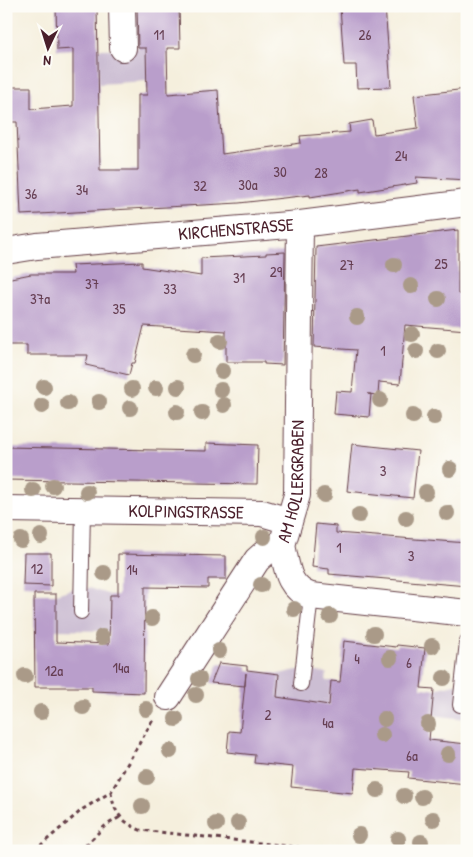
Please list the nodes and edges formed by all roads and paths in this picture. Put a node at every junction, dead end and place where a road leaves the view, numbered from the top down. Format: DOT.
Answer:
graph roads {
  1 [pos="122,6"];
  2 [pos="122,48"];
  3 [pos="467,203"];
  4 [pos="300,224"];
  5 [pos="6,250"];
  6 [pos="6,509"];
  7 [pos="83,510"];
  8 [pos="285,533"];
  9 [pos="311,596"];
  10 [pos="81,612"];
  11 [pos="467,613"];
  12 [pos="467,642"];
  13 [pos="301,684"];
  14 [pos="168,697"];
  15 [pos="460,705"];
  16 [pos="110,792"];
  17 [pos="120,817"];
  18 [pos="34,851"];
  19 [pos="80,851"];
  20 [pos="334,851"];
  1 -- 2 [label="street"];
  3 -- 4 [label="street, KIRCHENSTRASSE"];
  4 -- 5 [label="street, KIRCHENSTRASSE"];
  4 -- 8 [label="street, AM HOLLERGRABEN"];
  6 -- 7 [label="street, KOLPINGSTRASSE"];
  7 -- 8 [label="street, KOLPINGSTRASSE"];
  7 -- 10 [label="lane"];
  8 -- 9 [label="street"];
  8 -- 14 [label="street, AM HOLLERGRABEN"];
  9 -- 11 [label="street"];
  9 -- 13 [label="lane"];
  12 -- 15 [label="lane"];
  14 -- 16 [label="path"];
  16 -- 17 [label="path"];
  16 -- 18 [label="path"];
  17 -- 19 [label="path"];
  17 -- 20 [label="path"];
}
